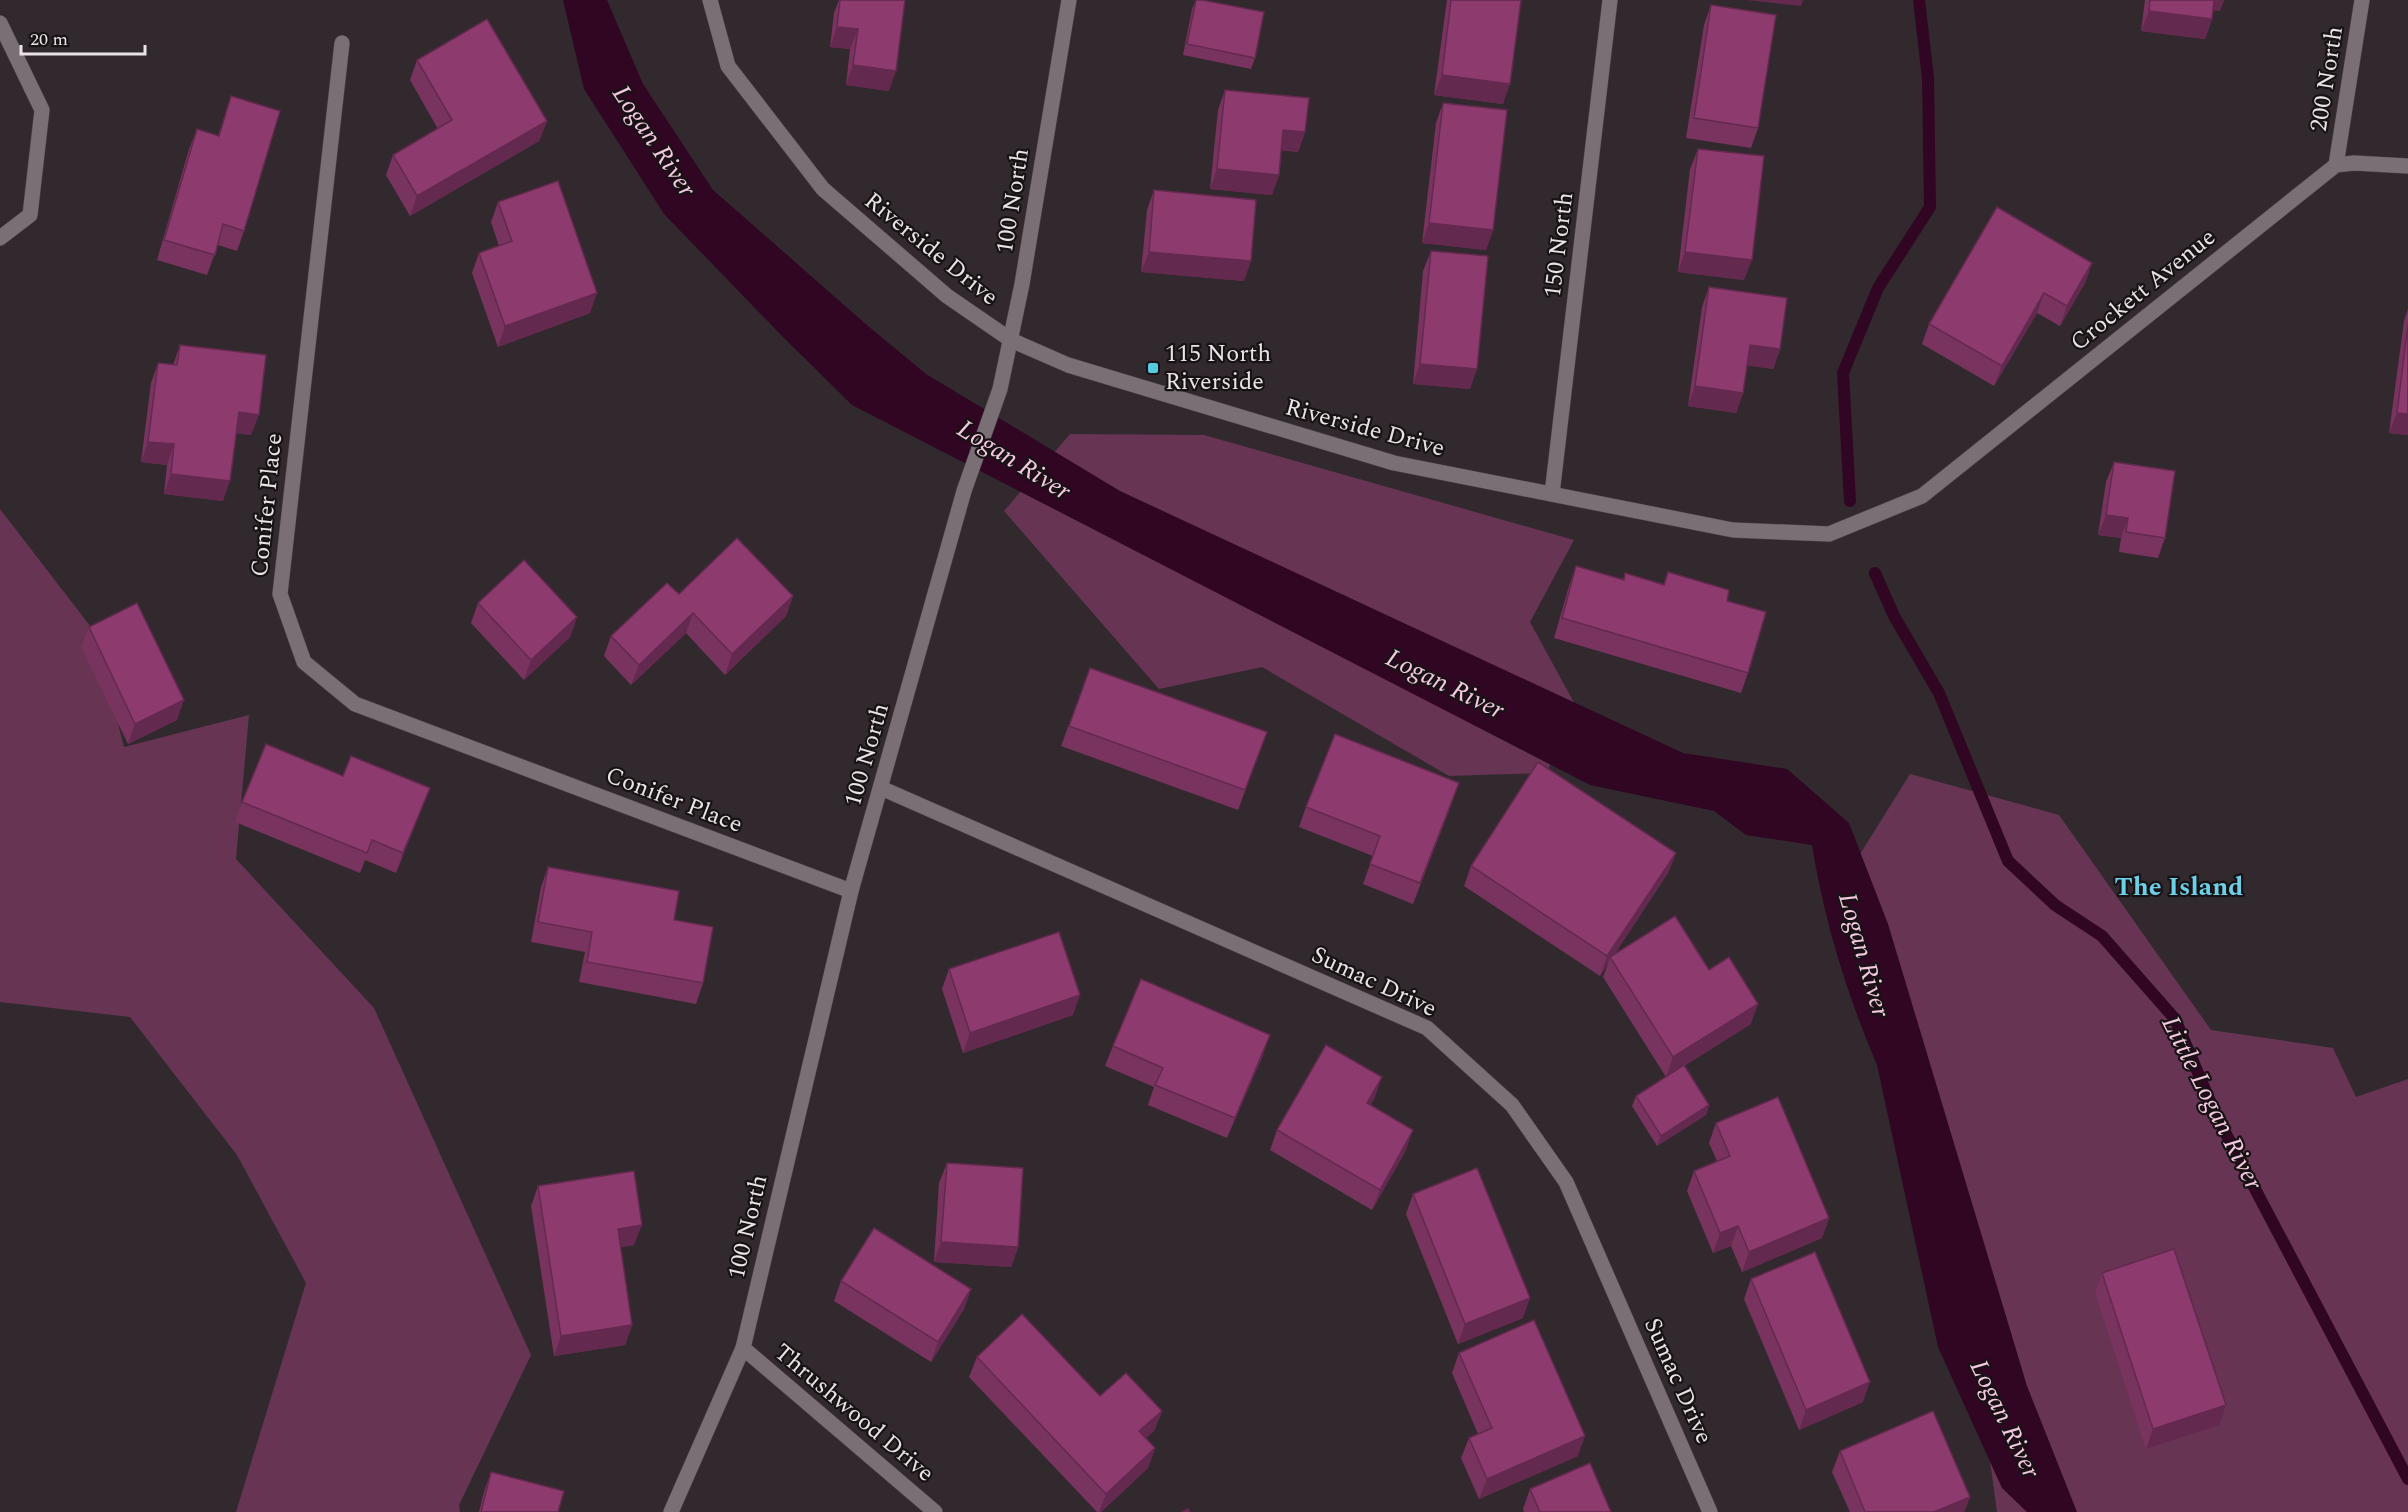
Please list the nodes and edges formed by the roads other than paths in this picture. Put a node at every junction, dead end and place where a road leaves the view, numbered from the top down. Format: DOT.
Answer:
graph roads {
  1 [pos="710,0"];
  2 [pos="1069,0"];
  3 [pos="1610,0"];
  4 [pos="2361,0"];
  5 [pos="0,23"];
  6 [pos="342,43"];
  7 [pos="2336,165"];
  8 [pos="2408,166"];
  9 [pos="0,238"];
  10 [pos="1011,340"];
  11 [pos="1552,494"];
  12 [pos="1922,496"];
  13 [pos="881,788"];
  14 [pos="851,891"];
  15 [pos="743,1348"];
  16 [pos="671,1512"];
  17 [pos="935,1512"];
  18 [pos="1710,1512"];
  1 -- 10 [label="street, Riverside Drive"];
  2 -- 10 [label="street, 100 North"];
  3 -- 11 [label="street, 150 North"];
  4 -- 7 [label="street, 200 North"];
  5 -- 9 [label="street"];
  6 -- 14 [label="street, Conifer Place"];
  7 -- 8 [label="street"];
  7 -- 12 [label="street, Crockett Avenue"];
  10 -- 11 [label="street, Riverside Drive"];
  10 -- 13 [label="street, 100 North"];
  11 -- 12 [label="street, Riverside Drive"];
  13 -- 14 [label="street, 100 North"];
  13 -- 18 [label="street, Sumac Drive"];
  14 -- 15 [label="street, 100 North"];
  15 -- 16 [label="street, 100 North"];
  15 -- 17 [label="street, Thrushwood Drive"];
}
